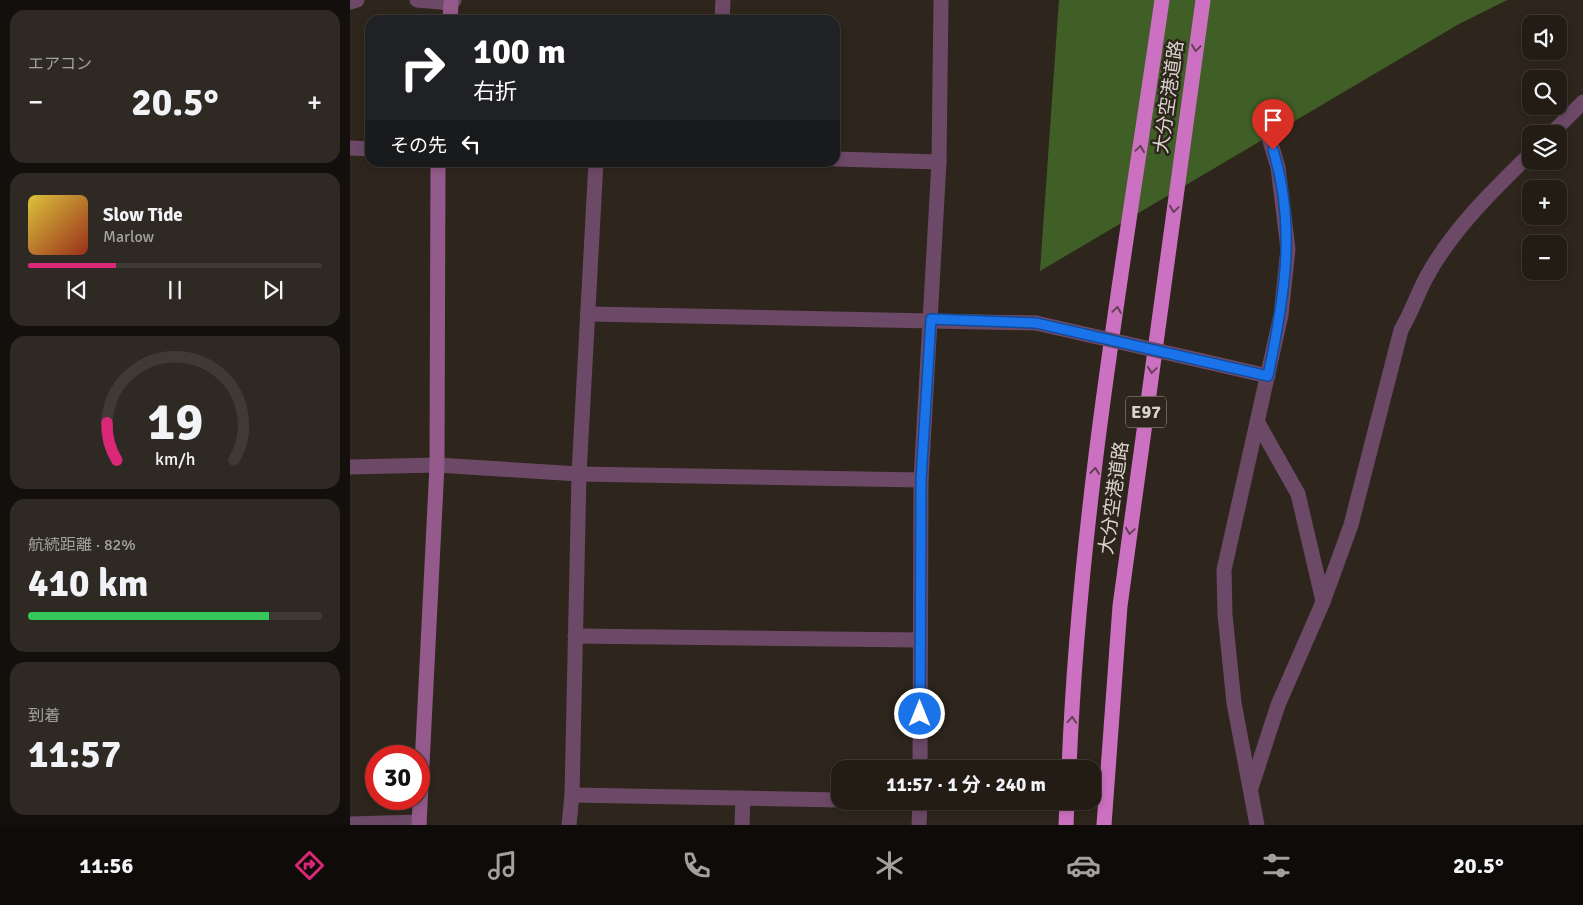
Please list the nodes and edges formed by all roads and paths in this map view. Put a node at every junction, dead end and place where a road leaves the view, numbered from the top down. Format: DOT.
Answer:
graph roads {
  1 [pos="357,0"];
  2 [pos="417,0"];
  3 [pos="723,0"];
  4 [pos="941,0"];
  5 [pos="1162,0"];
  6 [pos="1203,0"];
  7 [pos="452,1"];
  8 [pos="350,2"];
  9 [pos="451,15"];
  10 [pos="722,15"];
  11 [pos="1583,102"];
  12 [pos="1262,115"];
  13 [pos="1560,125"];
  14 [pos="350,148"];
  15 [pos="365,148"];
  16 [pos="840,159"];
  17 [pos="939,162"];
  18 [pos="1522,163"];
  19 [pos="438,167"];
  20 [pos="596,167"];
  21 [pos="588,314"];
  22 [pos="931,319"];
  23 [pos="1268,376"];
  24 [pos="1258,423"];
  25 [pos="438,465"];
  26 [pos="350,466"];
  27 [pos="579,474"];
  28 [pos="921,480"];
  29 [pos="1323,602"];
  30 [pos="575,636"];
  31 [pos="920,640"];
  32 [pos="920,760"];
  33 [pos="1069,760"];
  34 [pos="1250,792"];
  35 [pos="572,795"];
  36 [pos="743,798"];
  37 [pos="831,800"];
  38 [pos="920,810"];
  39 [pos="1067,810"];
  40 [pos="350,824"];
  41 [pos="419,824"];
  42 [pos="568,825"];
  43 [pos="742,825"];
  44 [pos="919,825"];
  45 [pos="1066,825"];
  46 [pos="1104,825"];
  47 [pos="1257,825"];
  1 -- 8 [label="street"];
  2 -- 7 [label="street"];
  3 -- 10 [label="street"];
  4 -- 17 [label="street"];
  33 -- 5 [label="highway, 大分空港道路 / E97, one-way"];
  6 -- 46 [label="highway, 大分空港道路 / E97, one-way"];
  7 -- 9 [label="street"];
  11 -- 13 [label="street"];
  12 -- 23 [label="street"];
  14 -- 15 [label="street"];
  16 -- 17 [label="street"];
  17 -- 22 [label="street"];
  18 -- 29 [label="street"];
  19 -- 25 [label="street"];
  20 -- 21 [label="street"];
  21 -- 22 [label="street"];
  21 -- 27 [label="street"];
  22 -- 23 [label="street, bridge"];
  22 -- 28 [label="street"];
  23 -- 24 [label="street"];
  24 -- 29 [label="street"];
  24 -- 34 [label="street"];
  25 -- 26 [label="street"];
  25 -- 27 [label="street"];
  25 -- 41 [label="street"];
  27 -- 28 [label="street"];
  27 -- 30 [label="street"];
  28 -- 31 [label="street"];
  29 -- 34 [label="street"];
  30 -- 31 [label="street"];
  30 -- 35 [label="street"];
  31 -- 32 [label="street"];
  34 -- 47 [label="street"];
  35 -- 36 [label="street"];
  35 -- 42 [label="street"];
  36 -- 37 [label="street"];
  36 -- 43 [label="street"];
  38 -- 44 [label="street"];
  39 -- 45 [label="highway"];
  40 -- 41 [label="street"];
}
